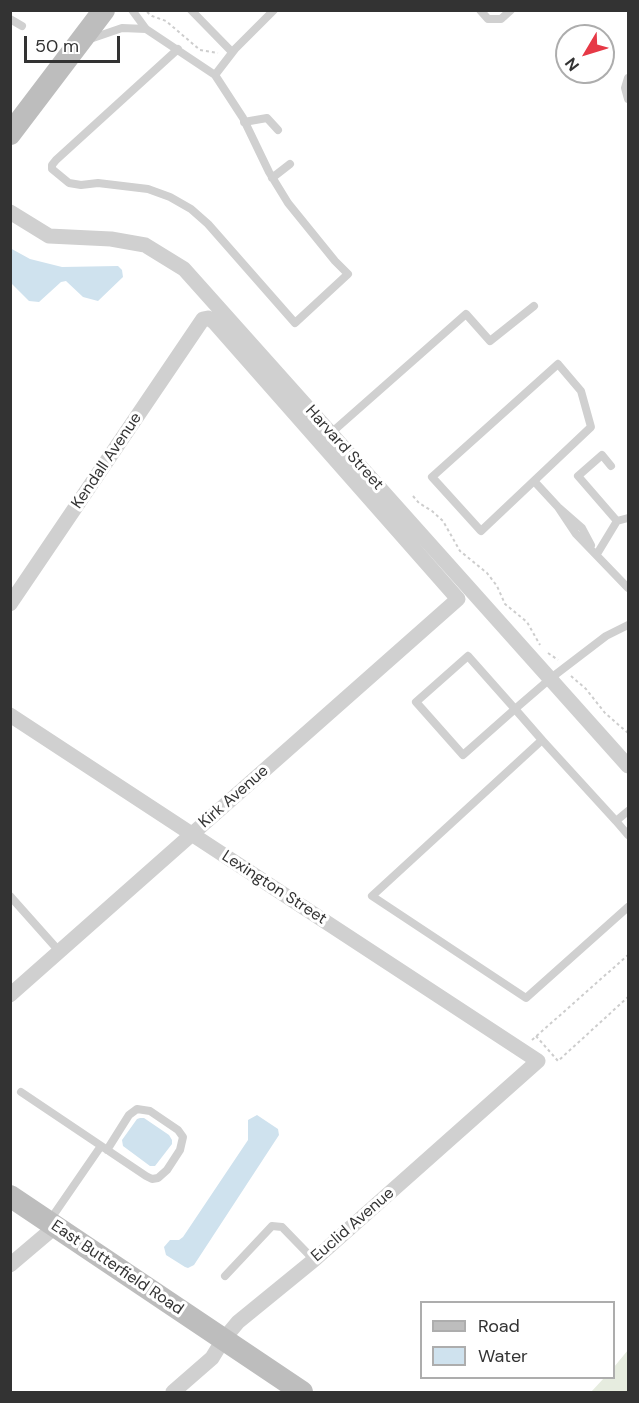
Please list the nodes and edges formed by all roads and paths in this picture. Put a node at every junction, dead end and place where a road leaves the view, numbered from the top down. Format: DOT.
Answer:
graph roads {
  1 [pos="104,10"];
  2 [pos="132,10"];
  3 [pos="147,10"];
  4 [pos="191,10"];
  5 [pos="274,10"];
  6 [pos="480,10"];
  7 [pos="511,10"];
  8 [pos="10,19"];
  9 [pos="22,26"];
  10 [pos="146,29"];
  11 [pos="78,45"];
  12 [pos="178,49"];
  13 [pos="232,52"];
  14 [pos="215,75"];
  15 [pos="628,78"];
  16 [pos="628,99"];
  17 [pos="244,122"];
  18 [pos="278,130"];
  19 [pos="10,134"];
  20 [pos="290,164"];
  21 [pos="272,178"];
  22 [pos="10,212"];
  23 [pos="534,306"];
  24 [pos="203,319"];
  25 [pos="331,434"];
  26 [pos="611,466"];
  27 [pos="534,481"];
  28 [pos="413,496"];
  29 [pos="628,518"];
  30 [pos="617,520"];
  31 [pos="597,554"];
  32 [pos="628,588"];
  33 [pos="458,600"];
  34 [pos="10,604"];
  35 [pos="628,625"];
  36 [pos="541,646"];
  37 [pos="545,652"];
  38 [pos="564,668"];
  39 [pos="551,678"];
  40 [pos="515,709"];
  41 [pos="10,715"];
  42 [pos="628,733"];
  43 [pos="542,740"];
  44 [pos="628,766"];
  45 [pos="628,811"];
  46 [pos="616,822"];
  47 [pos="192,834"];
  48 [pos="628,835"];
  49 [pos="10,896"];
  50 [pos="628,907"];
  51 [pos="59,951"];
  52 [pos="628,955"];
  53 [pos="10,995"];
  54 [pos="628,997"];
  55 [pos="536,1036"];
  56 [pos="520,1050"];
  57 [pos="538,1061"];
  58 [pos="21,1092"];
  59 [pos="104,1148"];
  60 [pos="10,1196"];
  61 [pos="52,1224"];
  62 [pos="314,1260"];
  63 [pos="10,1266"];
  64 [pos="225,1276"];
  65 [pos="223,1340"];
  66 [pos="173,1392"];
  67 [pos="302,1392"];
  1 -- 11 [label="main road"];
  2 -- 10 [label="lane"];
  3 -- 13 [label="path"];
  4 -- 13 [label="lane"];
  5 -- 13 [label="lane"];
  6 -- 7 [label="lane"];
  8 -- 9 [label="lane"];
  10 -- 11 [label="lane"];
  10 -- 12 [label="lane"];
  11 -- 19 [label="main road"];
  12 -- 14 [label="lane"];
  12 -- 21 [label="lane"];
  13 -- 14 [label="lane"];
  14 -- 17 [label="lane"];
  15 -- 16 [label="lane"];
  17 -- 18 [label="lane"];
  17 -- 21 [label="lane"];
  20 -- 21 [label="lane"];
  22 -- 25 [label="street, Harvard Street"];
  23 -- 25 [label="lane"];
  24 -- 33 [label="street, Harvard Street"];
  24 -- 34 [label="street, Kendall Avenue"];
  25 -- 39 [label="street, Harvard Street"];
  26 -- 30 [label="lane"];
  27 -- 27 [label="lane"];
  27 -- 31 [label="lane"];
  28 -- 36 [label="path"];
  29 -- 30 [label="lane"];
  30 -- 31 [label="lane"];
  31 -- 32 [label="lane"];
  33 -- 47 [label="street, Kirk Avenue"];
  35 -- 38 [label="lane"];
  37 -- 38 [label="path"];
  38 -- 39 [label="lane"];
  38 -- 42 [label="path"];
  39 -- 40 [label="lane"];
  39 -- 44 [label="street, Harvard Street"];
  40 -- 40 [label="lane"];
  40 -- 43 [label="lane"];
  41 -- 47 [label="street, Lexington Street"];
  43 -- 46 [label="lane"];
  43 -- 50 [label="lane"];
  45 -- 46 [label="lane"];
  46 -- 48 [label="lane"];
  47 -- 51 [label="street, Kirk Avenue"];
  47 -- 56 [label="street, Lexington Street"];
  49 -- 51 [label="lane"];
  51 -- 53 [label="street, Kirk Avenue"];
  52 -- 55 [label="path"];
  54 -- 55 [label="path"];
  55 -- 56 [label="path"];
  56 -- 57 [label="street, Lexington Street"];
  57 -- 62 [label="street, Euclid Avenue"];
  58 -- 59 [label="lane"];
  59 -- 59 [label="lane"];
  59 -- 61 [label="lane"];
  60 -- 61 [label="main road, East Butterfield Road"];
  61 -- 63 [label="street"];
  61 -- 65 [label="main road, East Butterfield Road"];
  62 -- 64 [label="lane"];
  62 -- 65 [label="street, Euclid Avenue"];
  65 -- 66 [label="street, Euclid Avenue"];
  65 -- 67 [label="main road, East Butterfield Road"];
}
